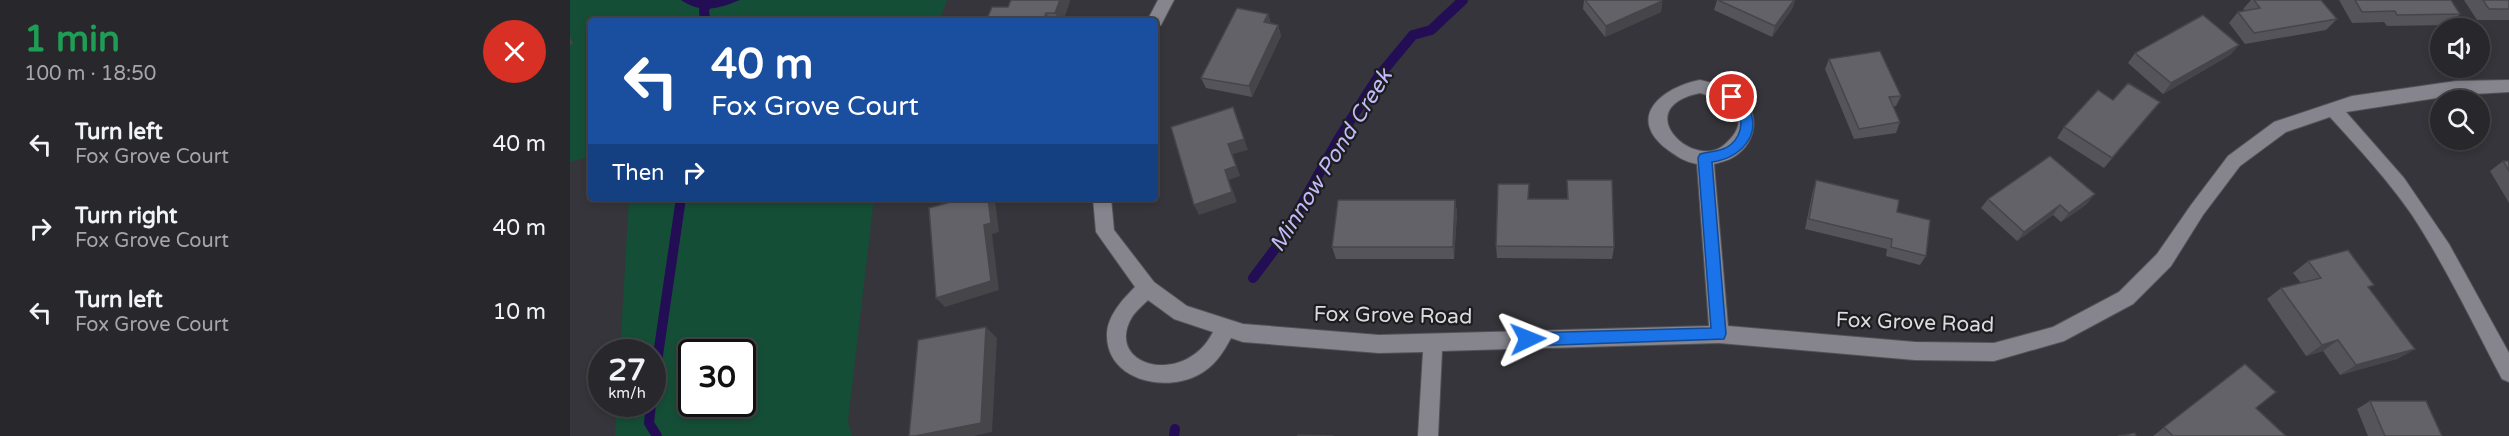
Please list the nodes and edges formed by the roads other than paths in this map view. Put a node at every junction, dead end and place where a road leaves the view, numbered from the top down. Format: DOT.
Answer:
graph roads {
  1 [pos="1166,0"];
  2 [pos="1157,18"];
  3 [pos="2509,86"];
  4 [pos="2332,108"];
  5 [pos="1705,158"];
  6 [pos="1102,201"];
  7 [pos="1147,288"];
  8 [pos="1226,328"];
  9 [pos="1719,334"];
  10 [pos="1433,342"];
  11 [pos="2509,373"];
  12 [pos="1428,436"];
  1 -- 2 [label="street"];
  3 -- 4 [label="street, Fox Grove Road"];
  4 -- 9 [label="street, Fox Grove Road"];
  4 -- 11 [label="street"];
  5 -- 5 [label="street"];
  5 -- 9 [label="street"];
  6 -- 7 [label="street, Fox Grove Road"];
  7 -- 8 [label="street, Fox Grove Road"];
  7 -- 8 [label="street"];
  8 -- 10 [label="street, Fox Grove Road"];
  9 -- 10 [label="street, Fox Grove Road"];
  10 -- 12 [label="street"];
}
